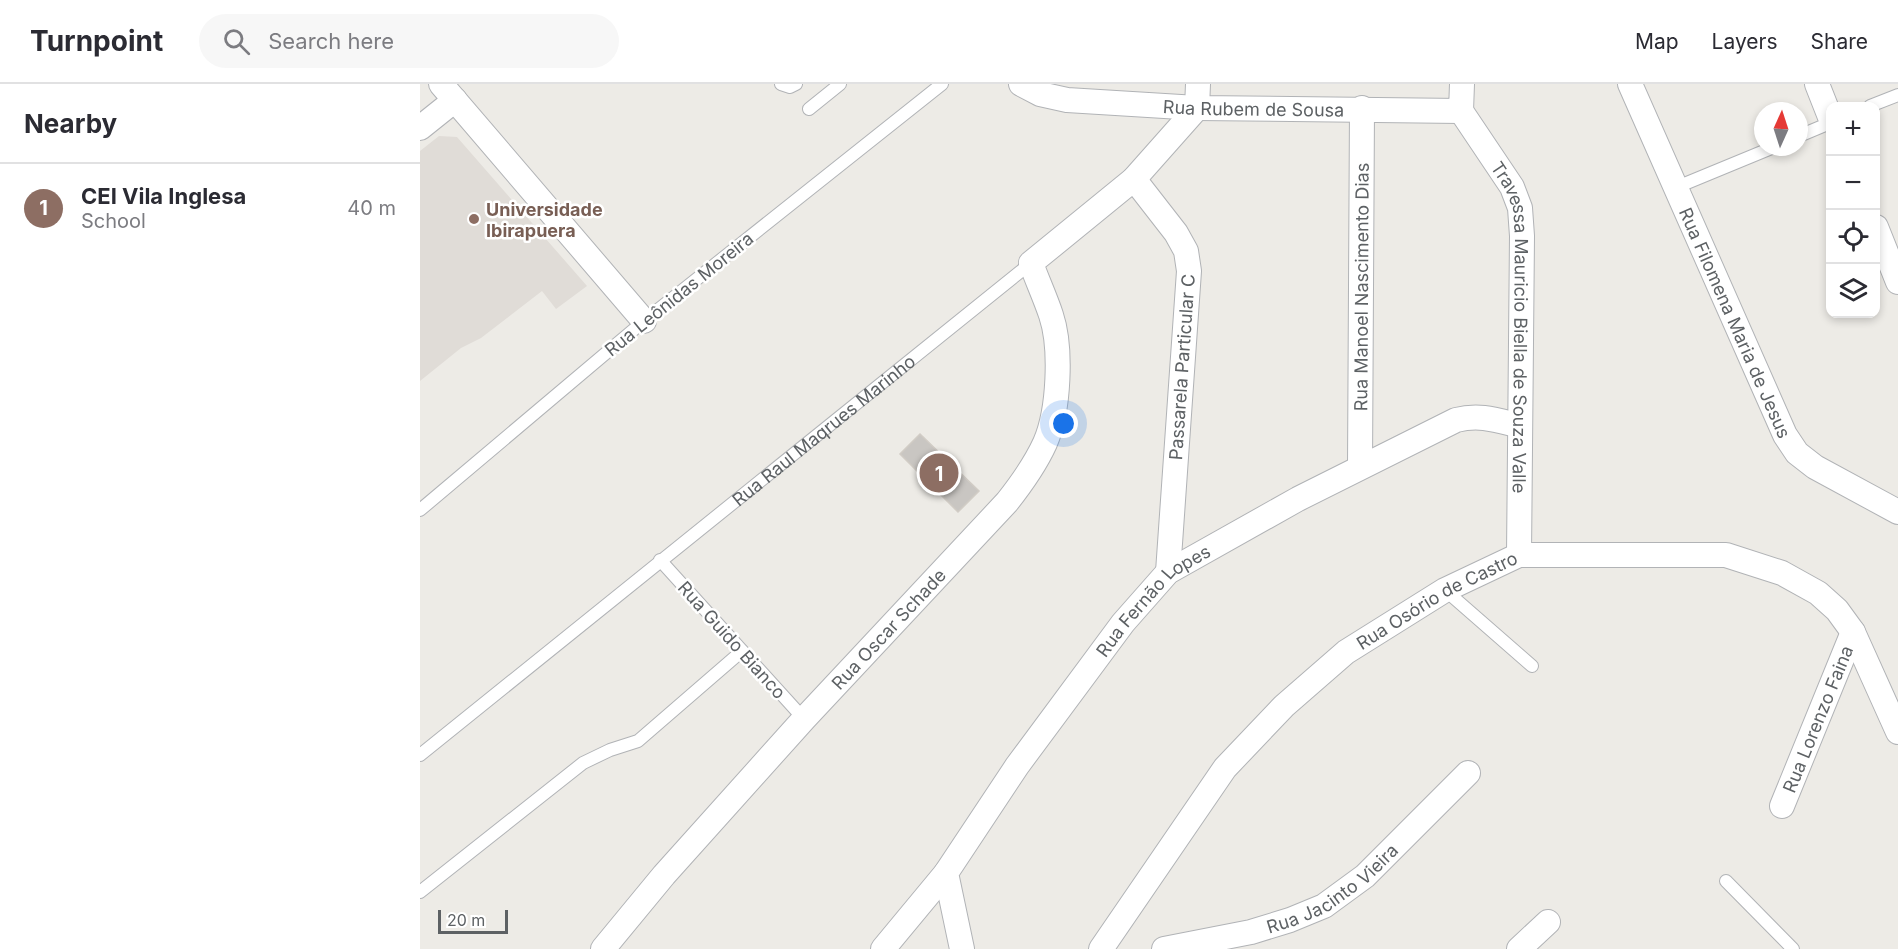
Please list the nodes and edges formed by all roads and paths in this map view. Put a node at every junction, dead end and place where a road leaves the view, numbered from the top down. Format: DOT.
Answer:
graph roads {
  1 [pos="781,84"];
  2 [pos="796,84"];
  3 [pos="840,84"];
  4 [pos="942,84"];
  5 [pos="1021,84"];
  6 [pos="1462,84"];
  7 [pos="1630,84"];
  8 [pos="1817,84"];
  9 [pos="448,92"];
  10 [pos="1898,95"];
  11 [pos="1198,96"];
  12 [pos="1880,102"];
  13 [pos="1826,107"];
  14 [pos="1362,108"];
  15 [pos="809,109"];
  16 [pos="1461,111"];
  17 [pos="1826,125"];
  18 [pos="420,128"];
  19 [pos="1808,132"];
  20 [pos="1754,155"];
  21 [pos="1134,179"];
  22 [pos="1677,187"];
  23 [pos="1880,239"];
  24 [pos="1030,263"];
  25 [pos="1898,282"];
  26 [pos="644,321"];
  27 [pos="1520,426"];
  28 [pos="1360,466"];
  29 [pos="420,510"];
  30 [pos="1898,512"];
  31 [pos="1519,555"];
  32 [pos="660,560"];
  33 [pos="1168,572"];
  34 [pos="1445,590"];
  35 [pos="1853,632"];
  36 [pos="742,651"];
  37 [pos="1532,666"];
  38 [pos="804,719"];
  39 [pos="1898,732"];
  40 [pos="420,755"];
  41 [pos="1468,773"];
  42 [pos="1782,806"];
  43 [pos="946,873"];
  44 [pos="1726,881"];
  45 [pos="420,892"];
  46 [pos="1548,922"];
  47 [pos="603,949"];
  48 [pos="883,949"];
  49 [pos="962,949"];
  50 [pos="1101,949"];
  51 [pos="1164,949"];
  52 [pos="1519,949"];
  53 [pos="1793,949"];
  1 -- 2 [label="lane"];
  3 -- 15 [label="lane"];
  4 -- 26 [label="lane, Rua Leônidas Moreira"];
  5 -- 11 [label="street, Rua Rubem de Sousa"];
  6 -- 16 [label="street"];
  7 -- 22 [label="street, Rua Filomena Maria de Jesus"];
  8 -- 13 [label="street"];
  9 -- 18 [label="street"];
  9 -- 26 [label="street"];
  10 -- 12 [label="lane"];
  11 -- 14 [label="street, Rua Rubem de Sousa"];
  11 -- 21 [label="street, Rua Raul Maqrues Marinho"];
  14 -- 16 [label="street, Rua Rubem de Sousa"];
  14 -- 28 [label="street, Rua Manoel Nascimento Dias"];
  16 -- 27 [label="street, Travessa Mauricio Biella de Souza Valle"];
  17 -- 19 [label="lane"];
  20 -- 22 [label="lane"];
  21 -- 24 [label="street, Rua Raul Maqrues Marinho"];
  21 -- 33 [label="street, Passarela Particular C"];
  22 -- 30 [label="street, Rua Filomena Maria de Jesus"];
  23 -- 25 [label="street"];
  24 -- 32 [label="lane, Rua Raul Maqrues Marinho"];
  24 -- 38 [label="street, Rua Oscar Schade"];
  26 -- 29 [label="lane, Rua Leônidas Moreira"];
  27 -- 28 [label="street, Rua Fernão Lopes"];
  27 -- 31 [label="street, Travessa Mauricio Biella de Souza Valle"];
  28 -- 33 [label="street, Rua Fernão Lopes"];
  31 -- 34 [label="street, Rua Osório de Castro"];
  31 -- 35 [label="street, Rua Osório de Castro"];
  32 -- 36 [label="lane, Rua Guido Bianco"];
  32 -- 40 [label="lane, Rua Raul Maqrues Marinho"];
  33 -- 43 [label="street, Rua Fernão Lopes"];
  34 -- 37 [label="lane"];
  34 -- 50 [label="street, Rua Osório de Castro"];
  35 -- 39 [label="street, Rua Osório de Castro"];
  35 -- 42 [label="street, Rua Lorenzo Faina"];
  36 -- 38 [label="lane, Rua Guido Bianco"];
  36 -- 45 [label="lane"];
  38 -- 47 [label="street, Rua Oscar Schade"];
  41 -- 51 [label="street, Rua Jacinto Vieira"];
  43 -- 48 [label="street, Rua Fernão Lopes"];
  43 -- 49 [label="street"];
  44 -- 53 [label="lane"];
  46 -- 52 [label="street"];
}
